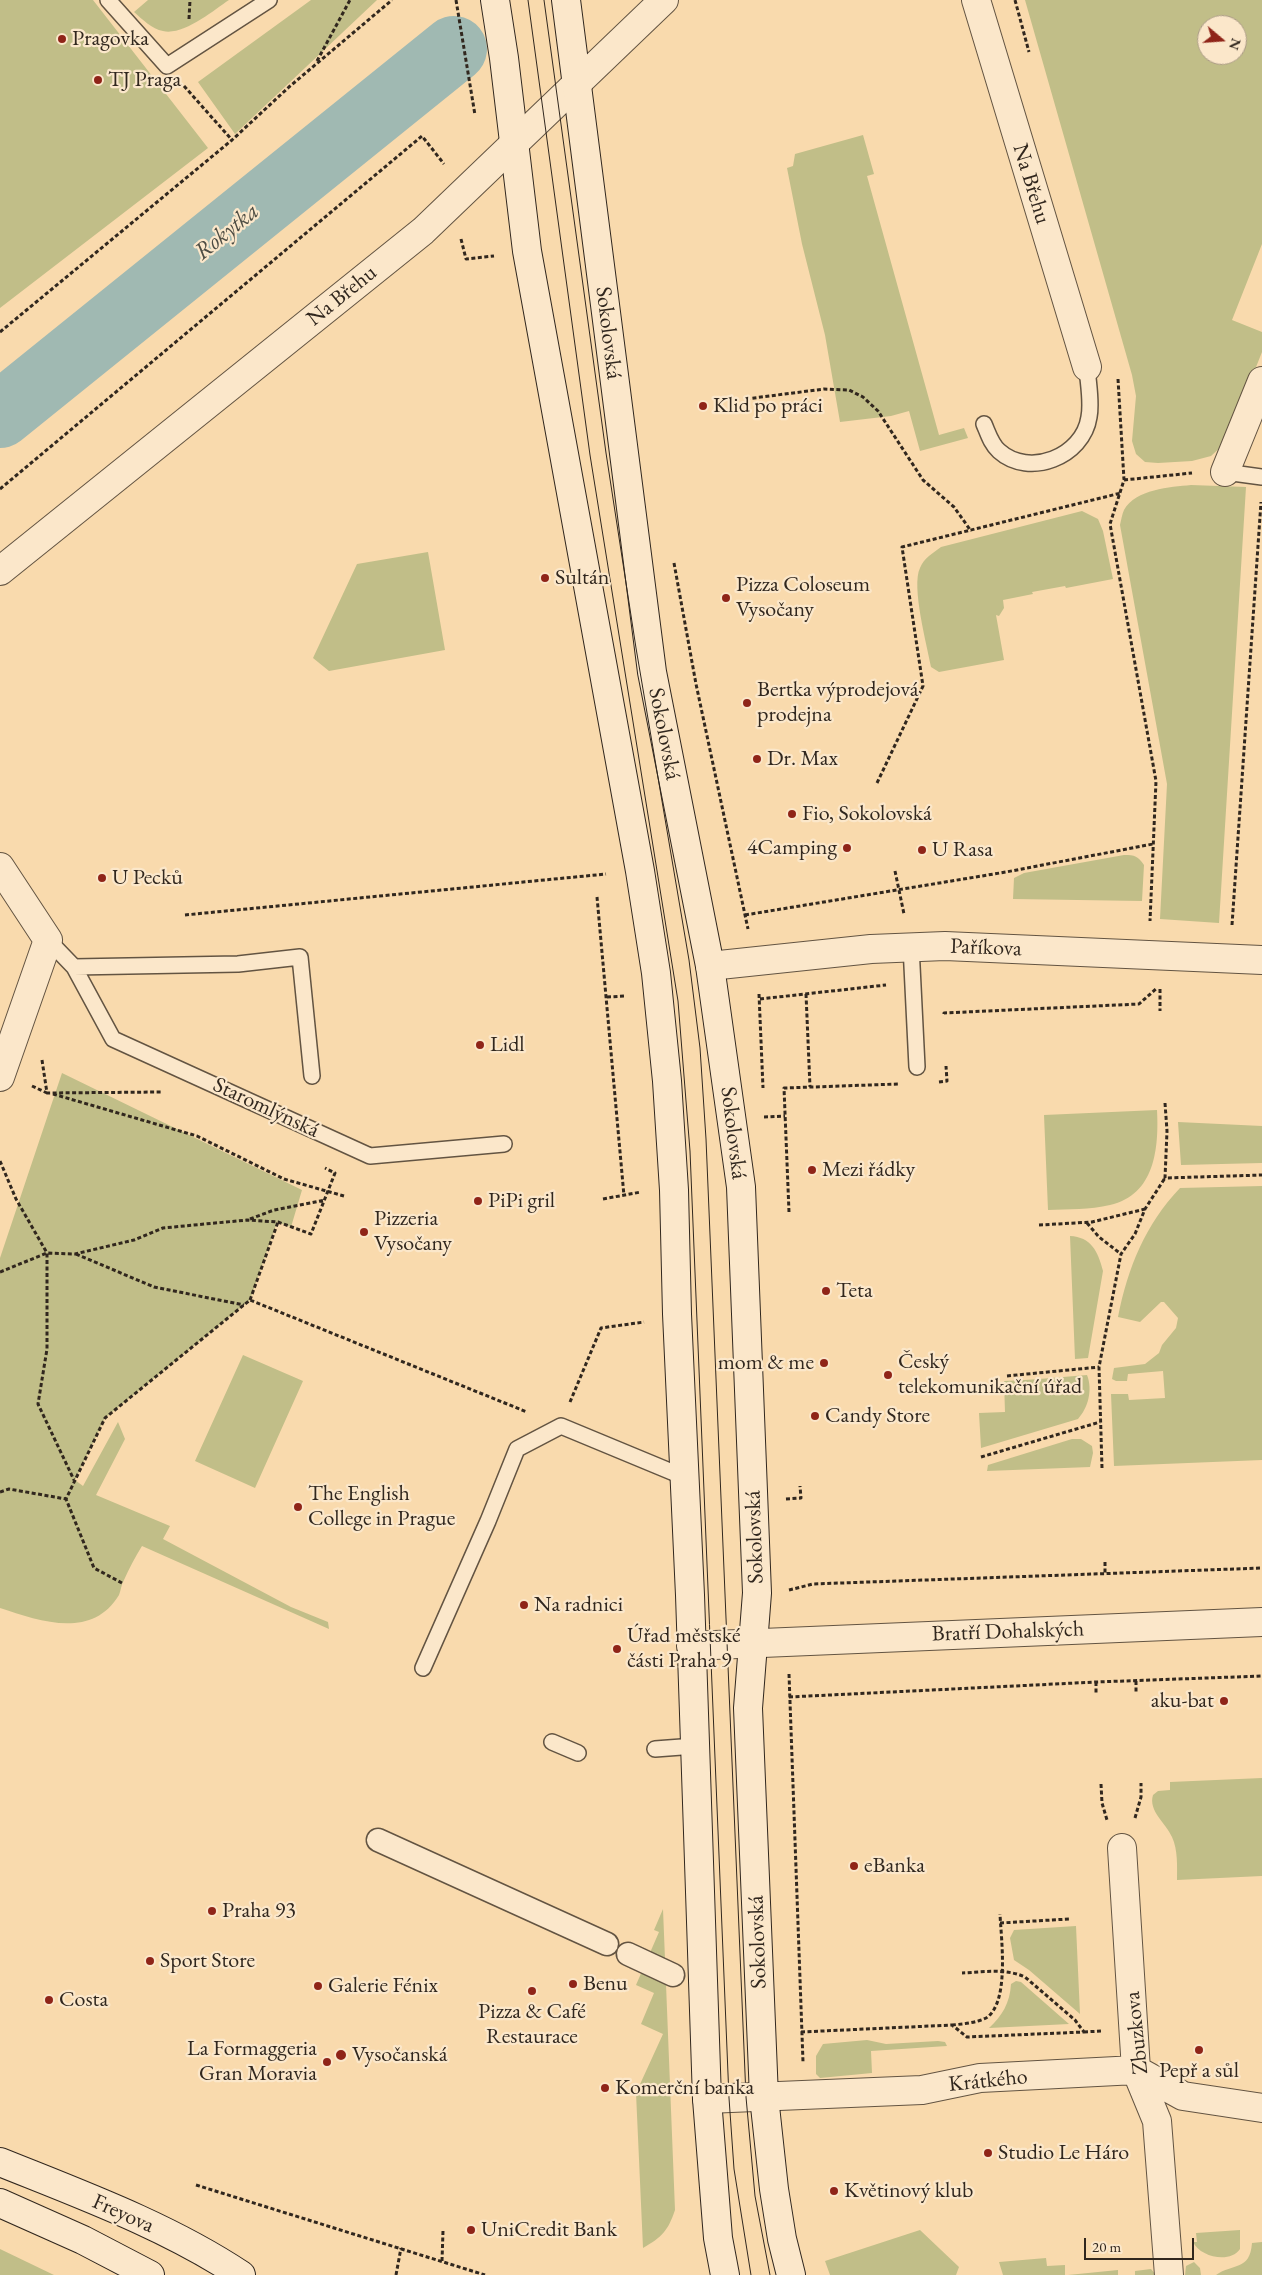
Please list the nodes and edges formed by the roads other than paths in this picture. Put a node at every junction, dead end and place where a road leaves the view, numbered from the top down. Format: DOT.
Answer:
graph roads {
  1 [pos="108,0"];
  2 [pos="269,0"];
  3 [pos="495,0"];
  4 [pos="566,0"];
  5 [pos="664,0"];
  6 [pos="976,0"];
  7 [pos="576,83"];
  8 [pos="514,143"];
  9 [pos="1087,368"];
  10 [pos="1262,381"];
  11 [pos="984,424"];
  12 [pos="1225,472"];
  13 [pos="1262,477"];
  14 [pos="0,571"];
  15 [pos="0,867"];
  16 [pos="48,940"];
  17 [pos="911,946"];
  18 [pos="1262,960"];
  19 [pos="710,966"];
  20 [pos="74,967"];
  21 [pos="917,1067"];
  22 [pos="0,1075"];
  23 [pos="312,1076"];
  24 [pos="504,1144"];
  25 [pos="684,1477"];
  26 [pos="1262,1622"];
  27 [pos="755,1643"];
  28 [pos="691,1646"];
  29 [pos="423,1668"];
  30 [pos="552,1742"];
  31 [pos="695,1746"];
  32 [pos="655,1749"];
  33 [pos="578,1753"];
  34 [pos="378,1840"];
  35 [pos="1122,1848"];
  36 [pos="608,1944"];
  37 [pos="628,1954"];
  38 [pos="673,1974"];
  39 [pos="1136,2070"];
  40 [pos="764,2097"];
  41 [pos="707,2099"];
  42 [pos="1262,2108"];
  43 [pos="0,2162"];
  44 [pos="0,2203"];
  45 [pos="150,2275"];
  46 [pos="241,2275"];
  47 [pos="725,2275"];
  48 [pos="791,2275"];
  49 [pos="1169,2275"];
  1 -- 2 [label="lane"];
  3 -- 8 [label="main road"];
  4 -- 7 [label="main road, Sokolovská"];
  5 -- 7 [label="main road, Na Břehu"];
  6 -- 9 [label="main road, Na Břehu"];
  7 -- 8 [label="main road, Na Břehu"];
  7 -- 19 [label="main road, Sokolovská"];
  8 -- 14 [label="main road, Na Břehu"];
  8 -- 25 [label="main road"];
  9 -- 11 [label="lane"];
  10 -- 12 [label="main road"];
  12 -- 13 [label="lane"];
  15 -- 16 [label="main road, Staromlýnská"];
  16 -- 20 [label="lane, Staromlýnská"];
  16 -- 22 [label="main road"];
  17 -- 18 [label="main road, Paříkova"];
  17 -- 19 [label="main road, Paříkova"];
  17 -- 21 [label="lane"];
  19 -- 27 [label="main road, Sokolovská"];
  20 -- 23 [label="lane"];
  20 -- 24 [label="lane, Staromlýnská"];
  25 -- 28 [label="main road"];
  25 -- 29 [label="lane"];
  26 -- 27 [label="main road, Bratří Dohalských"];
  27 -- 28 [label="main road, Bratří Dohalských"];
  27 -- 40 [label="main road, Sokolovská"];
  28 -- 31 [label="main road"];
  30 -- 33 [label="lane"];
  31 -- 32 [label="lane"];
  31 -- 41 [label="main road"];
  34 -- 36 [label="street"];
  35 -- 39 [label="main road, Zbuzkova"];
  37 -- 38 [label="street"];
  39 -- 40 [label="main road, Krátkého"];
  39 -- 42 [label="main road"];
  39 -- 49 [label="main road, Zbuzkova"];
  40 -- 41 [label="main road, Krátkého"];
  40 -- 48 [label="main road, Sokolovská"];
  41 -- 47 [label="main road"];
  43 -- 46 [label="main road, Freyova"];
  44 -- 45 [label="main road, Freyova"];
}
